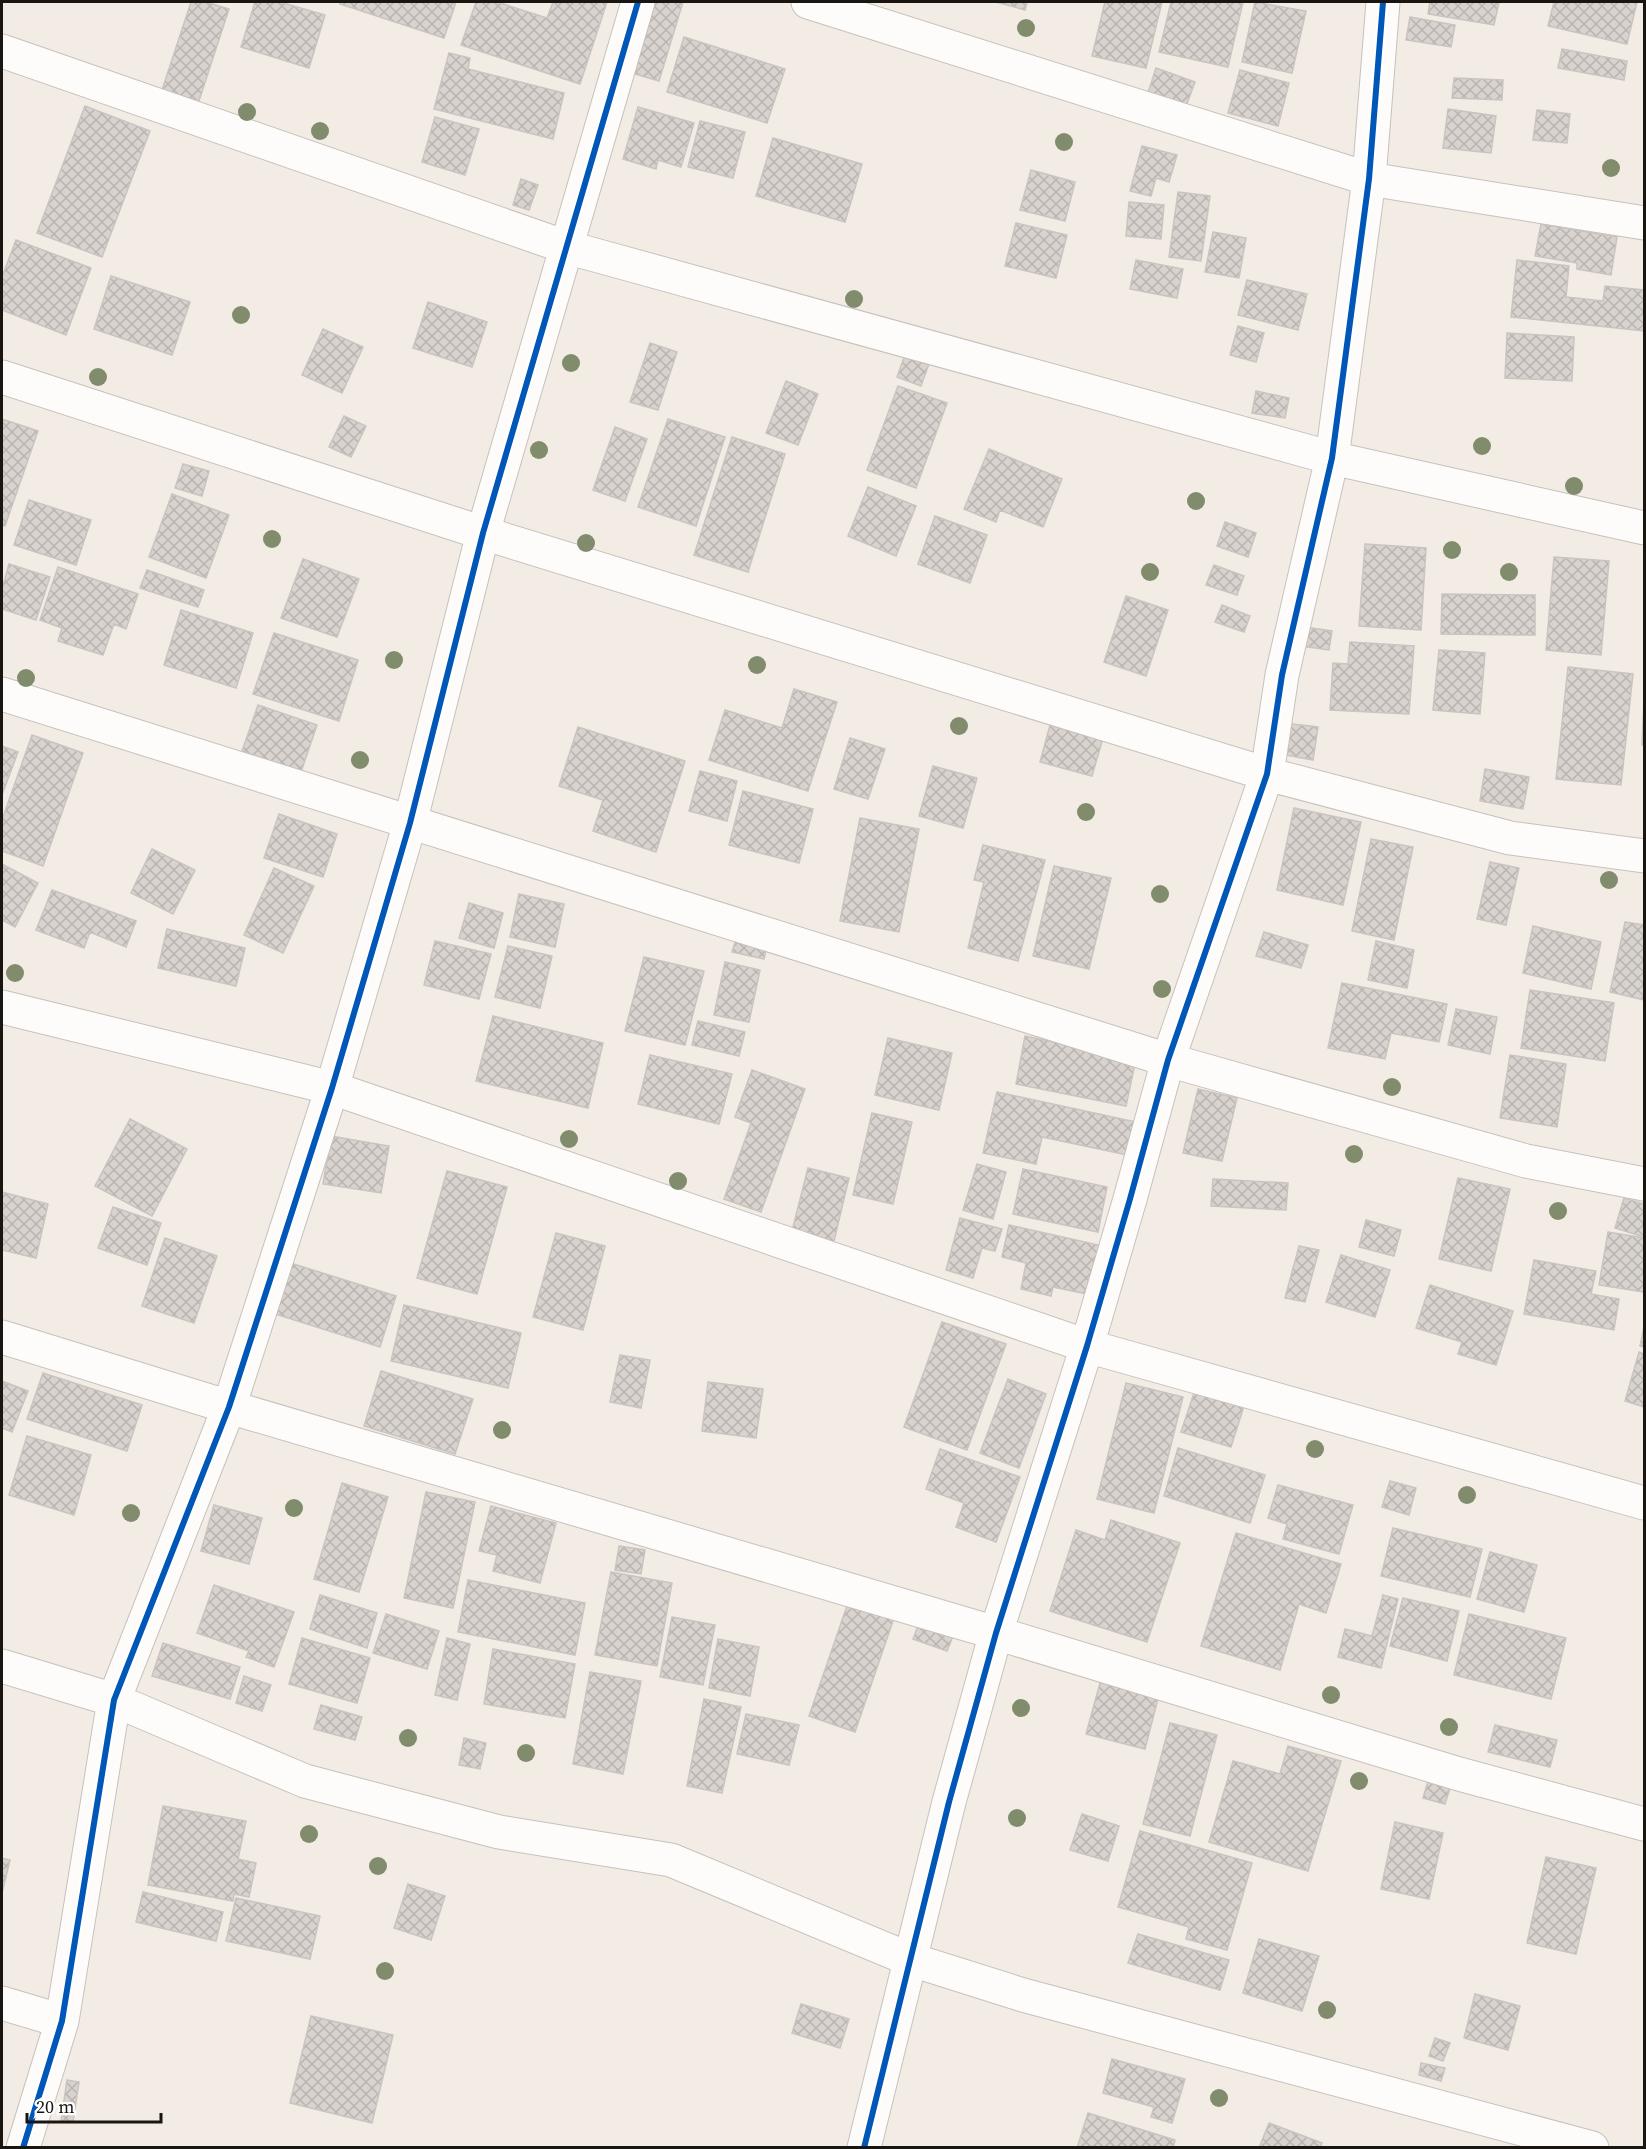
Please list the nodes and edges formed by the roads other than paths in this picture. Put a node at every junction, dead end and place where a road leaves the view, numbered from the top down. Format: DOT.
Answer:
graph roads {
  1 [pos="638,2"];
  2 [pos="808,2"];
  3 [pos="1383,2"];
  4 [pos="2,51"];
  5 [pos="1369,179"];
  6 [pos="1644,223"];
  7 [pos="566,247"];
  8 [pos="2,377"];
  9 [pos="1332,458"];
  10 [pos="1644,528"];
  11 [pos="483,533"];
  12 [pos="2,694"];
  13 [pos="1267,774"];
  14 [pos="410,823"];
  15 [pos="1644,856"];
  16 [pos="2,1008"];
  17 [pos="1168,1060"];
  18 [pos="332,1088"];
  19 [pos="1644,1184"];
  20 [pos="2,1337"];
  21 [pos="1087,1346"];
  22 [pos="229,1407"];
  23 [pos="1644,1503"];
  24 [pos="996,1633"];
  25 [pos="2,1666"];
  26 [pos="114,1700"];
  27 [pos="1644,1824"];
  28 [pos="909,1959"];
  29 [pos="2,2003"];
  30 [pos="62,2021"];
  31 [pos="23,2148"];
  32 [pos="864,2148"];
  33 [pos="1592,2148"];
  1 -- 7 [label="street"];
  2 -- 5 [label="street"];
  3 -- 5 [label="street"];
  4 -- 7 [label="street"];
  5 -- 6 [label="street"];
  5 -- 9 [label="street"];
  7 -- 9 [label="street"];
  7 -- 11 [label="street"];
  8 -- 11 [label="street"];
  9 -- 10 [label="street"];
  9 -- 13 [label="street"];
  11 -- 13 [label="street"];
  11 -- 14 [label="street"];
  12 -- 14 [label="street"];
  13 -- 15 [label="street"];
  13 -- 17 [label="street"];
  14 -- 17 [label="street"];
  14 -- 18 [label="street"];
  16 -- 18 [label="street"];
  17 -- 19 [label="street"];
  17 -- 21 [label="street"];
  18 -- 21 [label="street"];
  18 -- 22 [label="street"];
  20 -- 22 [label="street"];
  21 -- 23 [label="street"];
  21 -- 24 [label="street"];
  22 -- 24 [label="street"];
  22 -- 26 [label="street"];
  24 -- 27 [label="street"];
  24 -- 28 [label="street"];
  25 -- 26 [label="street"];
  26 -- 28 [label="street"];
  26 -- 30 [label="street"];
  28 -- 32 [label="street"];
  28 -- 33 [label="street"];
  29 -- 30 [label="street"];
  30 -- 31 [label="street"];
}
